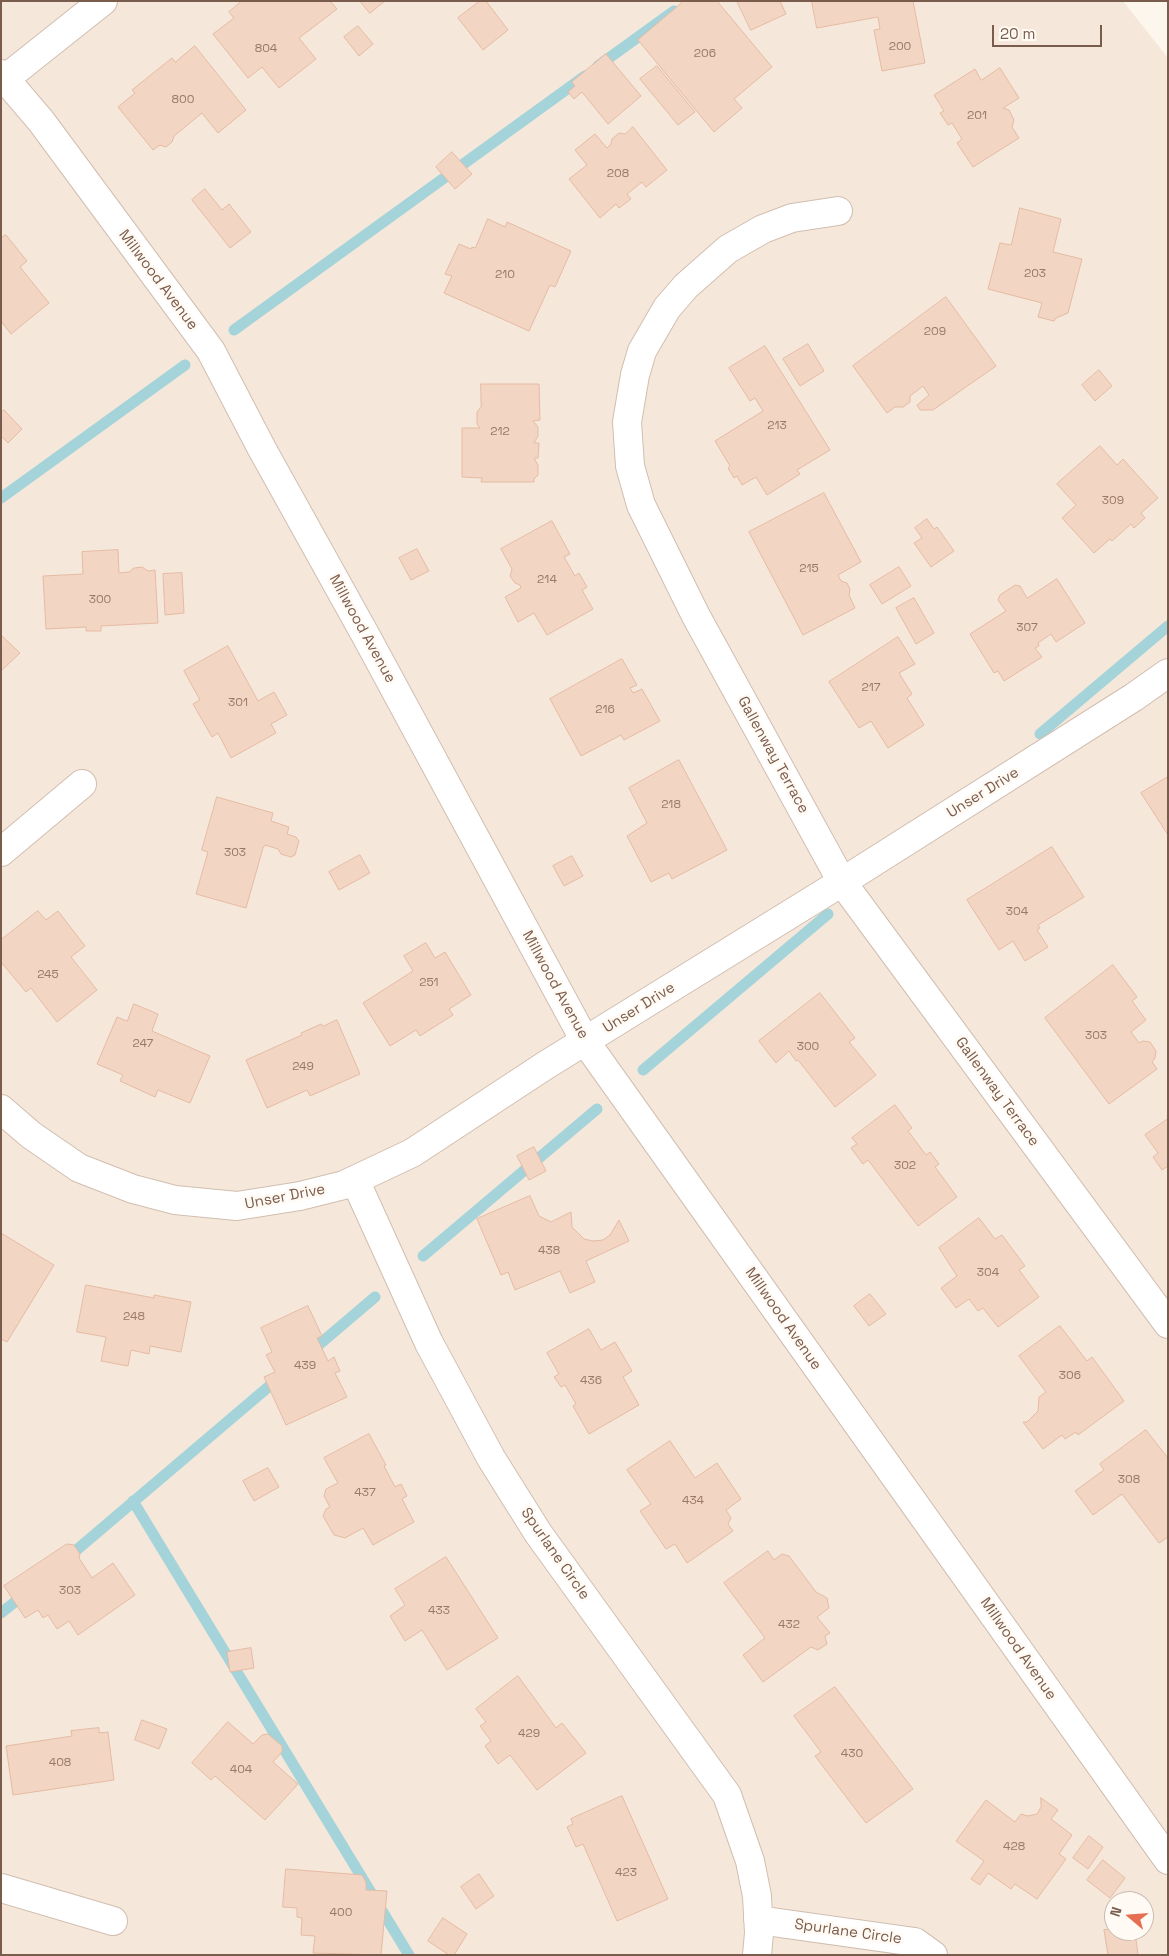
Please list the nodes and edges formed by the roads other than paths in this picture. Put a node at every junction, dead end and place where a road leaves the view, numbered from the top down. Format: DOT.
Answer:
graph roads {
  1 [pos="102,1"];
  2 [pos="3,78"];
  3 [pos="838,211"];
  4 [pos="1168,673"];
  5 [pos="82,784"];
  6 [pos="1,852"];
  7 [pos="842,882"];
  8 [pos="585,1041"];
  9 [pos="1,1109"];
  10 [pos="355,1180"];
  11 [pos="1168,1324"];
  12 [pos="1168,1860"];
  13 [pos="1,1888"];
  14 [pos="758,1920"];
  15 [pos="113,1921"];
  16 [pos="757,1955"];
  17 [pos="933,1955"];
  1 -- 2 [label="street"];
  2 -- 8 [label="street, Millwood Avenue"];
  3 -- 7 [label="street, Gallenway Terrace"];
  4 -- 7 [label="street, Unser Drive"];
  5 -- 6 [label="street"];
  7 -- 8 [label="street, Unser Drive"];
  7 -- 11 [label="street, Gallenway Terrace"];
  8 -- 10 [label="street, Unser Drive"];
  8 -- 12 [label="street, Millwood Avenue"];
  9 -- 10 [label="street, Unser Drive"];
  10 -- 14 [label="street, Spurlane Circle"];
  13 -- 15 [label="street"];
  14 -- 16 [label="street, Spurlane Circle"];
  14 -- 17 [label="street, Spurlane Circle"];
}
